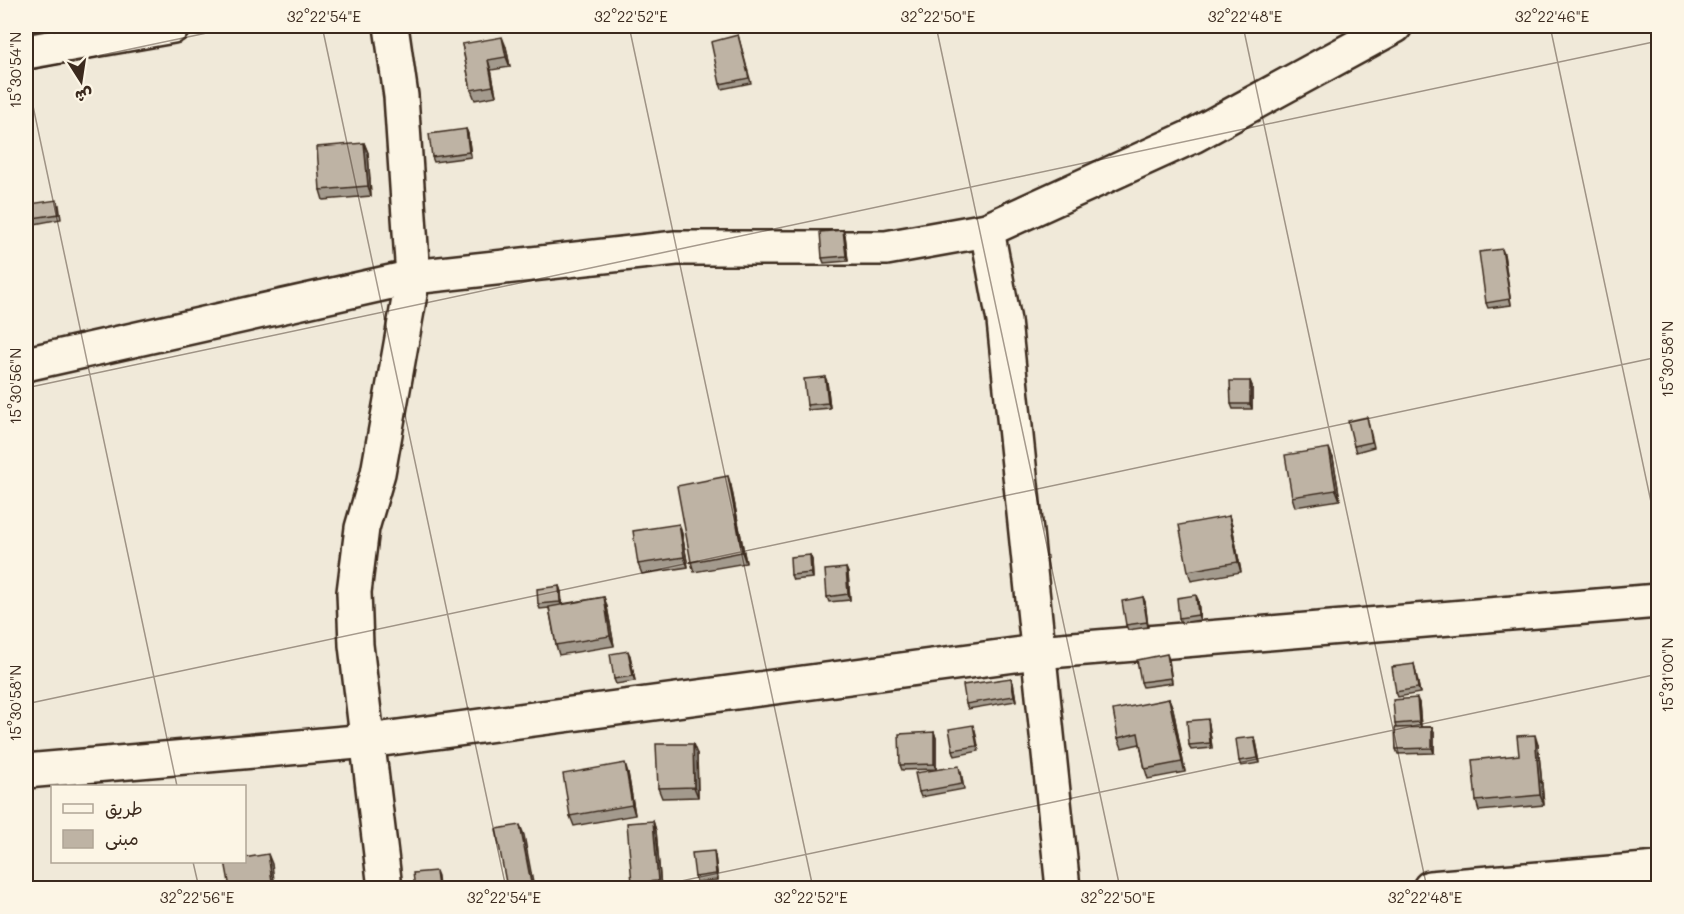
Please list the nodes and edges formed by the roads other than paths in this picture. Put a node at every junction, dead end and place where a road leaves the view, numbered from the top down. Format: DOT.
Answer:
graph roads {
  1 [pos="173,26"];
  2 [pos="391,26"];
  3 [pos="1376,29"];
  4 [pos="26,52"];
  5 [pos="987,230"];
  6 [pos="413,277"];
  7 [pos="26,364"];
  8 [pos="1659,601"];
  9 [pos="1037,652"];
  10 [pos="368,741"];
  11 [pos="26,771"];
  12 [pos="1659,869"];
  13 [pos="385,888"];
  14 [pos="1064,888"];
  15 [pos="1430,888"];
  1 -- 4 [label="street"];
  2 -- 6 [label="street"];
  3 -- 5 [label="street"];
  5 -- 6 [label="street"];
  5 -- 9 [label="street"];
  6 -- 7 [label="street"];
  6 -- 10 [label="street"];
  8 -- 9 [label="street"];
  9 -- 10 [label="street"];
  9 -- 14 [label="street"];
  10 -- 11 [label="street"];
  10 -- 13 [label="street"];
  12 -- 15 [label="street"];
}
